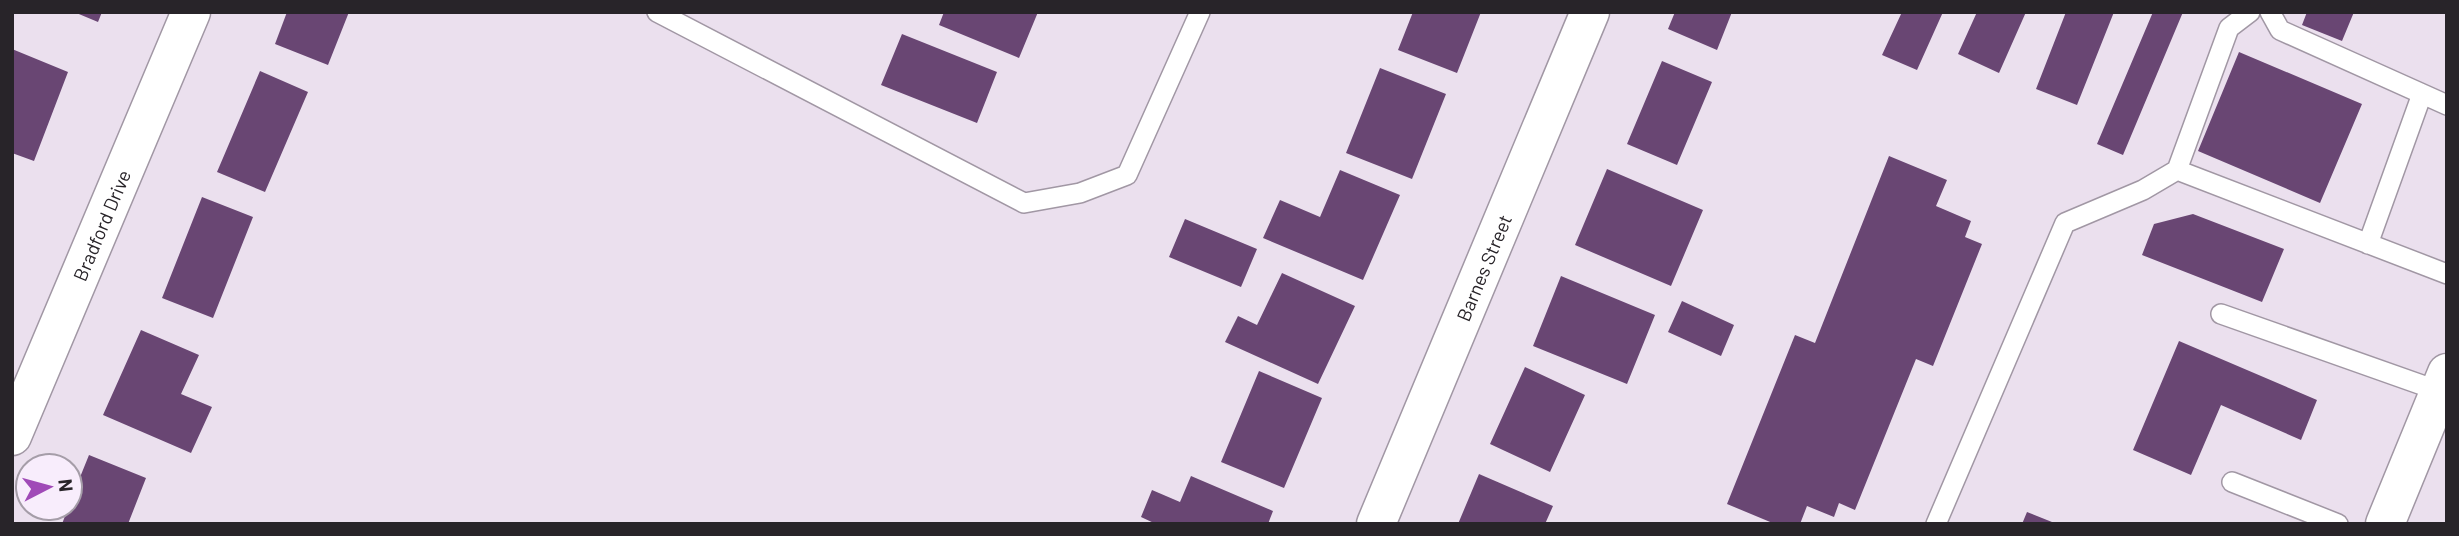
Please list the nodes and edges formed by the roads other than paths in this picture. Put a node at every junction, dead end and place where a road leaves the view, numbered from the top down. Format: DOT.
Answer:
graph roads {
  1 [pos="191,12"];
  2 [pos="657,12"];
  3 [pos="1200,12"];
  4 [pos="1590,12"];
  5 [pos="2250,12"];
  6 [pos="2270,12"];
  7 [pos="2422,94"];
  8 [pos="2447,105"];
  9 [pos="2177,170"];
  10 [pos="2368,244"];
  11 [pos="2447,274"];
  12 [pos="2221,314"];
  13 [pos="2443,382"];
  14 [pos="12,436"];
  15 [pos="2232,482"];
  16 [pos="1377,524"];
  17 [pos="1936,524"];
  18 [pos="2338,524"];
  19 [pos="2385,524"];
  1 -- 14 [label="street, Bradford Drive"];
  2 -- 3 [label="lane"];
  4 -- 16 [label="street, Barnes Street"];
  5 -- 9 [label="lane"];
  6 -- 7 [label="lane"];
  7 -- 8 [label="lane"];
  7 -- 10 [label="lane"];
  9 -- 10 [label="lane"];
  9 -- 17 [label="lane"];
  10 -- 11 [label="lane"];
  12 -- 13 [label="lane"];
  13 -- 19 [label="street"];
  15 -- 18 [label="lane"];
}
